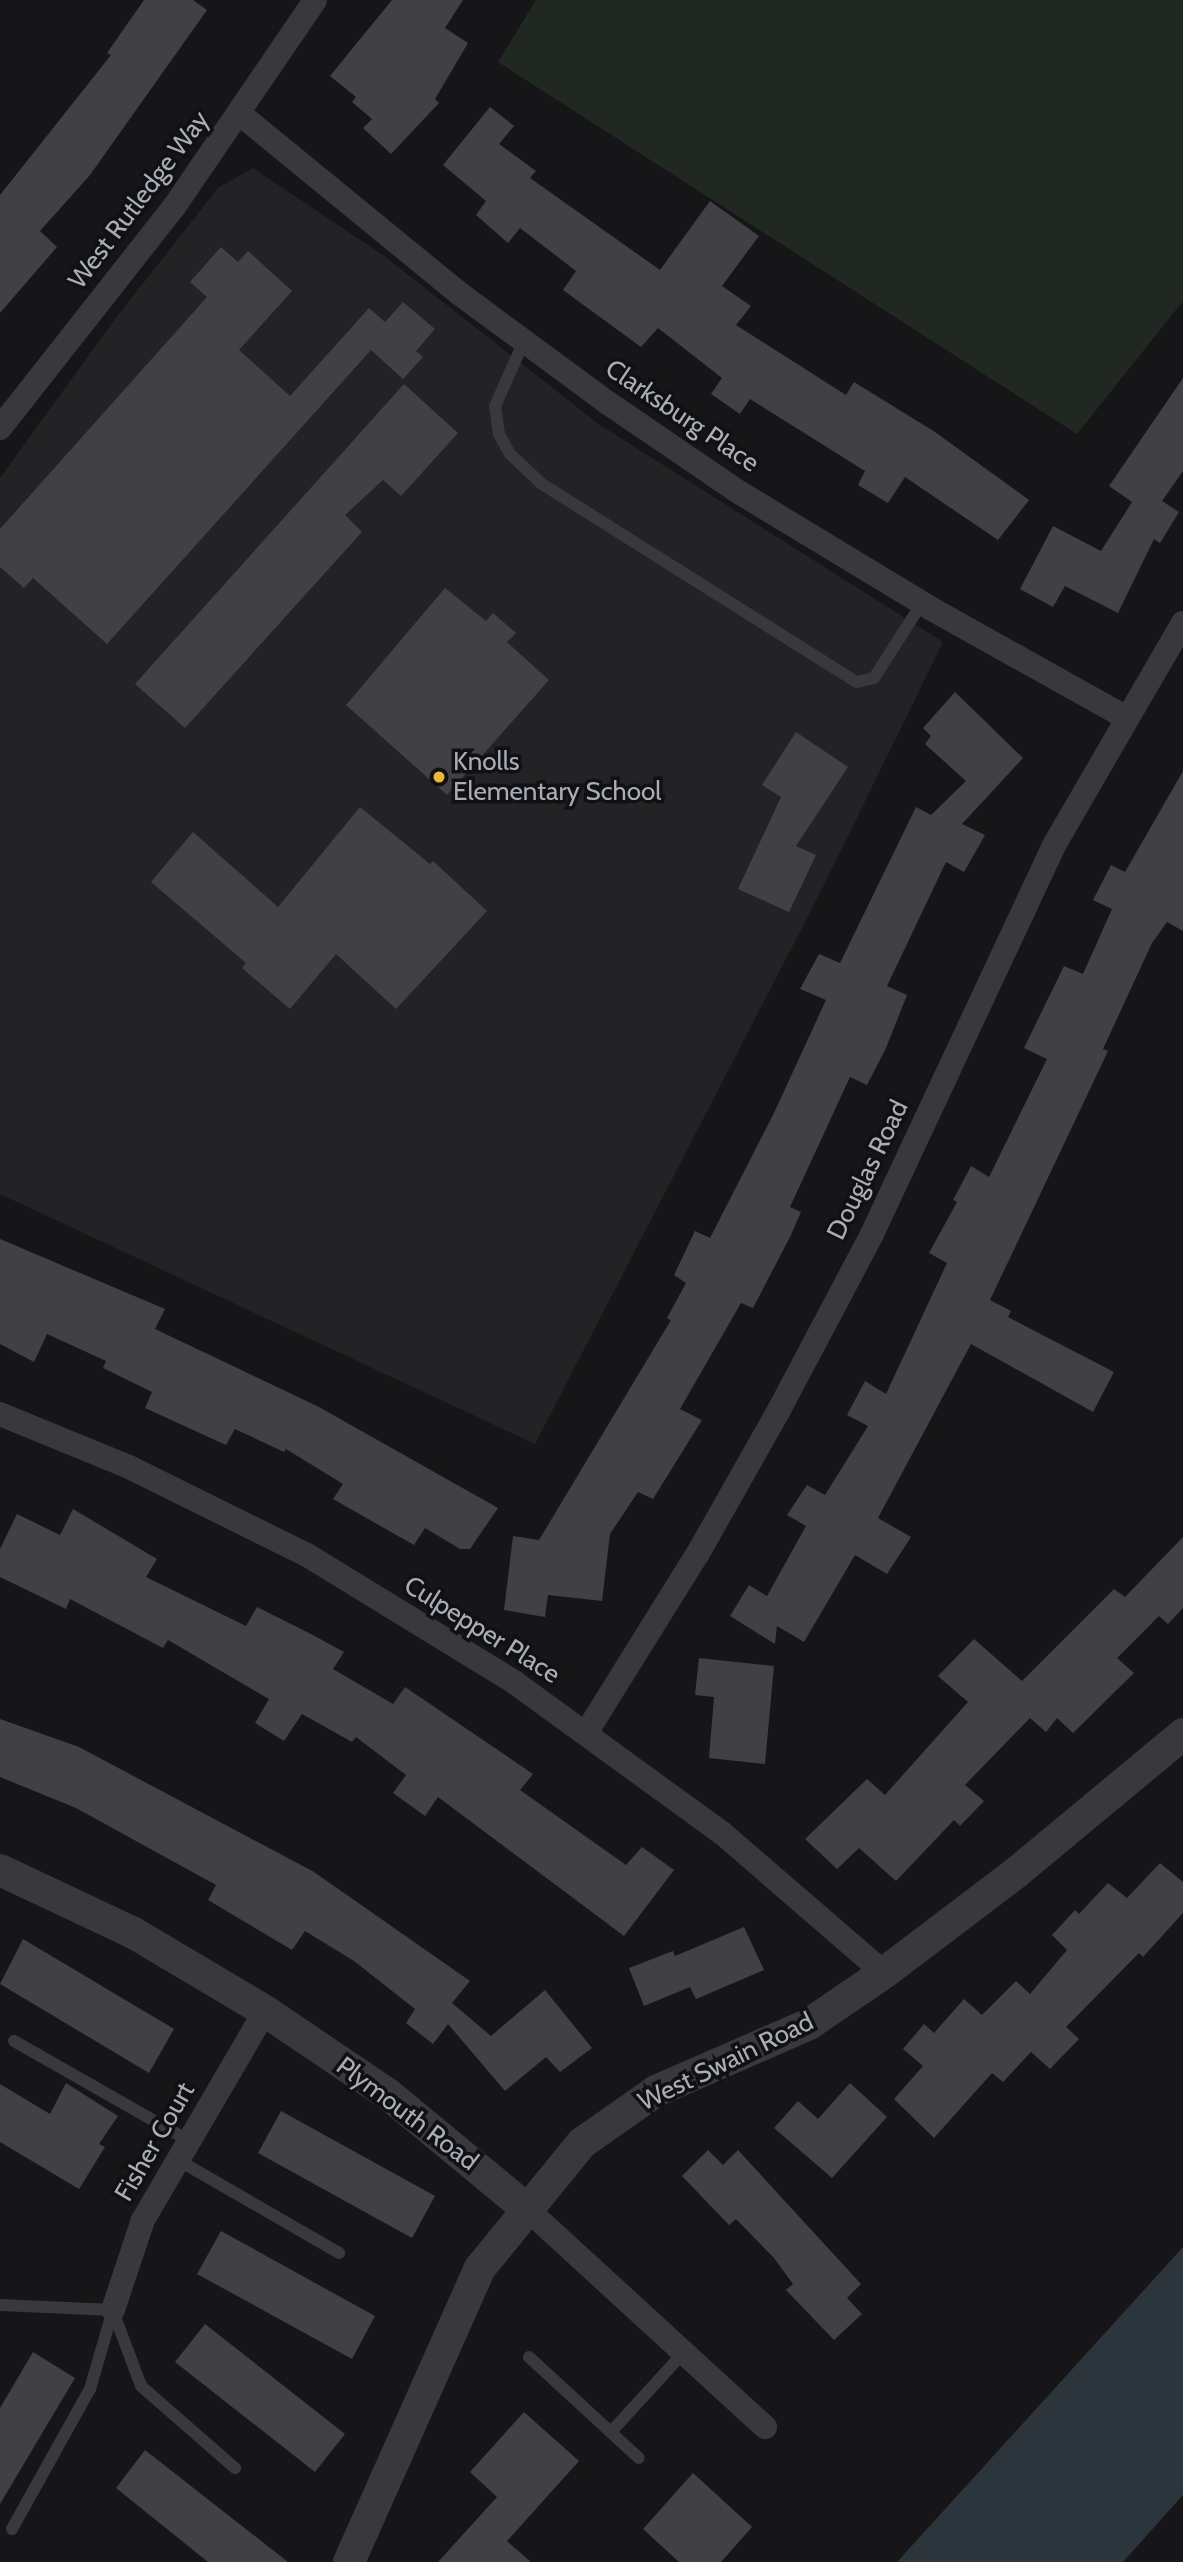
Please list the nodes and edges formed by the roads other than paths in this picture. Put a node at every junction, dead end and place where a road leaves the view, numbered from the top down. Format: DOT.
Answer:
graph roads {
  1 [pos="315,0"];
  2 [pos="240,114"];
  3 [pos="524,341"];
  4 [pos="0,428"];
  5 [pos="922,603"];
  6 [pos="1183,623"];
  7 [pos="1125,717"];
  8 [pos="0,1414"];
  9 [pos="586,1733"];
  10 [pos="1183,1734"];
  11 [pos="0,1870"];
  12 [pos="884,1973"];
  13 [pos="265,2011"];
  14 [pos="14,2041"];
  15 [pos="184,2150"];
  16 [pos="527,2209"];
  17 [pos="339,2253"];
  18 [pos="0,2305"];
  19 [pos="113,2310"];
  20 [pos="684,2352"];
  21 [pos="529,2357"];
  22 [pos="765,2427"];
  23 [pos="611,2432"];
  24 [pos="639,2458"];
  25 [pos="235,2468"];
  26 [pos="12,2529"];
  27 [pos="349,2562"];
  1 -- 2 [label="street, West Rutledge Way"];
  2 -- 3 [label="street, Clarksburg Place"];
  2 -- 4 [label="street, West Rutledge Way"];
  3 -- 5 [label="street, Clarksburg Place"];
  3 -- 5 [label="lane"];
  5 -- 7 [label="street, Clarksburg Place"];
  6 -- 7 [label="street, Douglas Road"];
  7 -- 9 [label="street, Douglas Road"];
  8 -- 9 [label="street, Culpepper Place"];
  9 -- 12 [label="street, Culpepper Place"];
  10 -- 12 [label="street, West Swain Road"];
  11 -- 13 [label="street, Plymouth Road"];
  12 -- 16 [label="street, West Swain Road"];
  13 -- 15 [label="street, Fisher Court"];
  13 -- 16 [label="street, Plymouth Road"];
  14 -- 15 [label="lane"];
  15 -- 17 [label="lane"];
  15 -- 19 [label="street, Fisher Court"];
  16 -- 20 [label="street, Plymouth Road"];
  16 -- 27 [label="street, West Swain Road"];
  18 -- 19 [label="lane"];
  19 -- 25 [label="lane"];
  19 -- 26 [label="lane"];
  20 -- 22 [label="street, Plymouth Road"];
  20 -- 23 [label="lane"];
  21 -- 23 [label="lane"];
  23 -- 24 [label="lane"];
}
